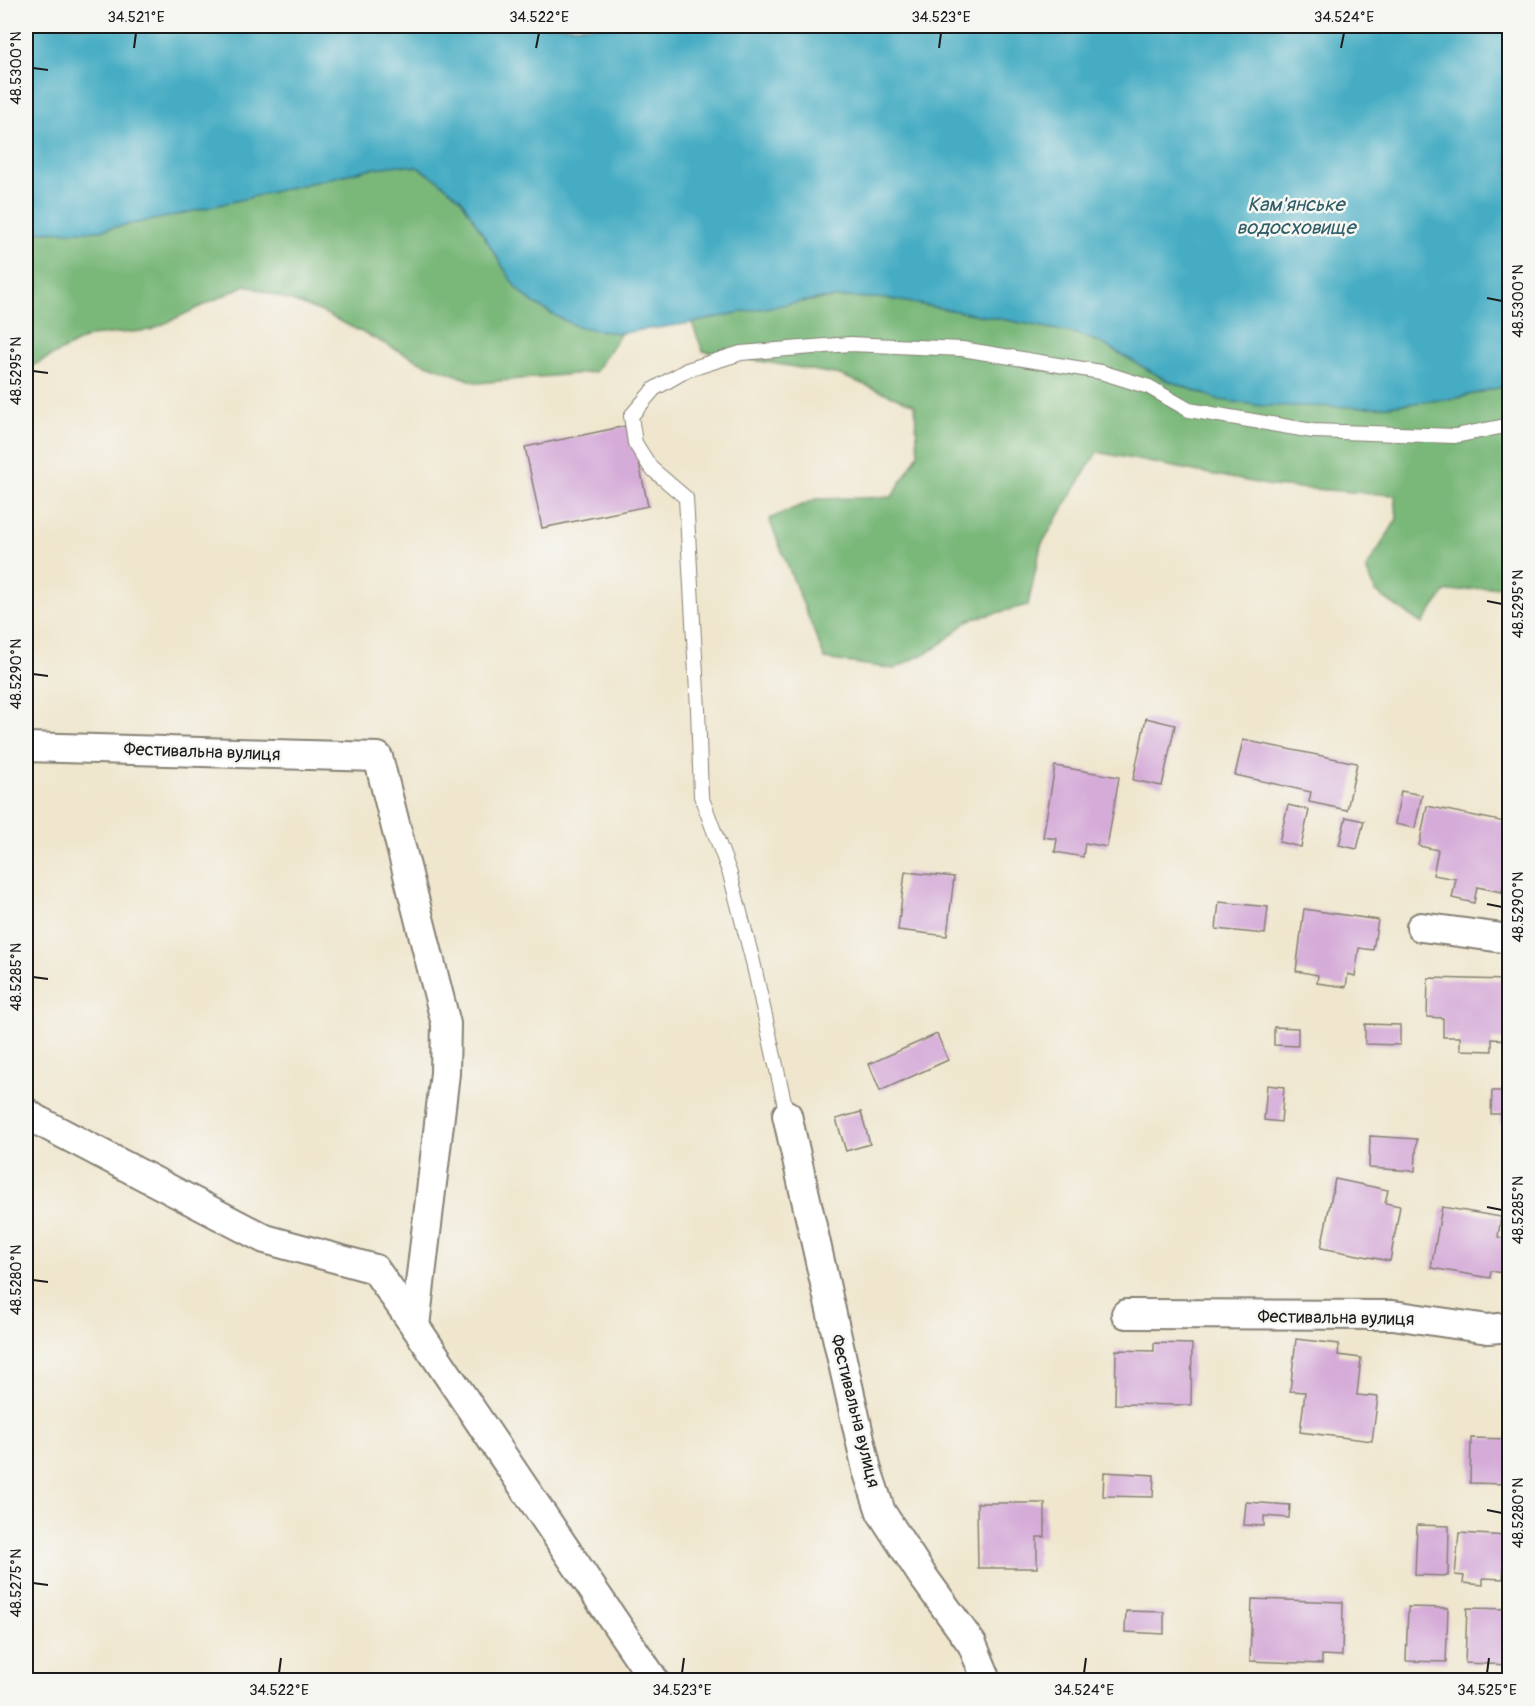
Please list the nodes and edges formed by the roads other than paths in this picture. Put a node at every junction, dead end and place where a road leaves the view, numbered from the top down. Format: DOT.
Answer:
graph roads {
  1 [pos="1509,425"];
  2 [pos="26,747"];
  3 [pos="1421,927"];
  4 [pos="1509,939"];
  5 [pos="30,1115"];
  6 [pos="787,1115"];
  7 [pos="1126,1314"];
  8 [pos="415,1326"];
  9 [pos="1509,1327"];
  10 [pos="654,1680"];
  11 [pos="987,1680"];
  1 -- 6 [label="lane"];
  2 -- 8 [label="street, Фестивальна вулиця"];
  3 -- 4 [label="street"];
  5 -- 8 [label="street"];
  6 -- 11 [label="street, Фестивальна вулиця"];
  7 -- 9 [label="street, Фестивальна вулиця"];
  8 -- 10 [label="street"];
}
